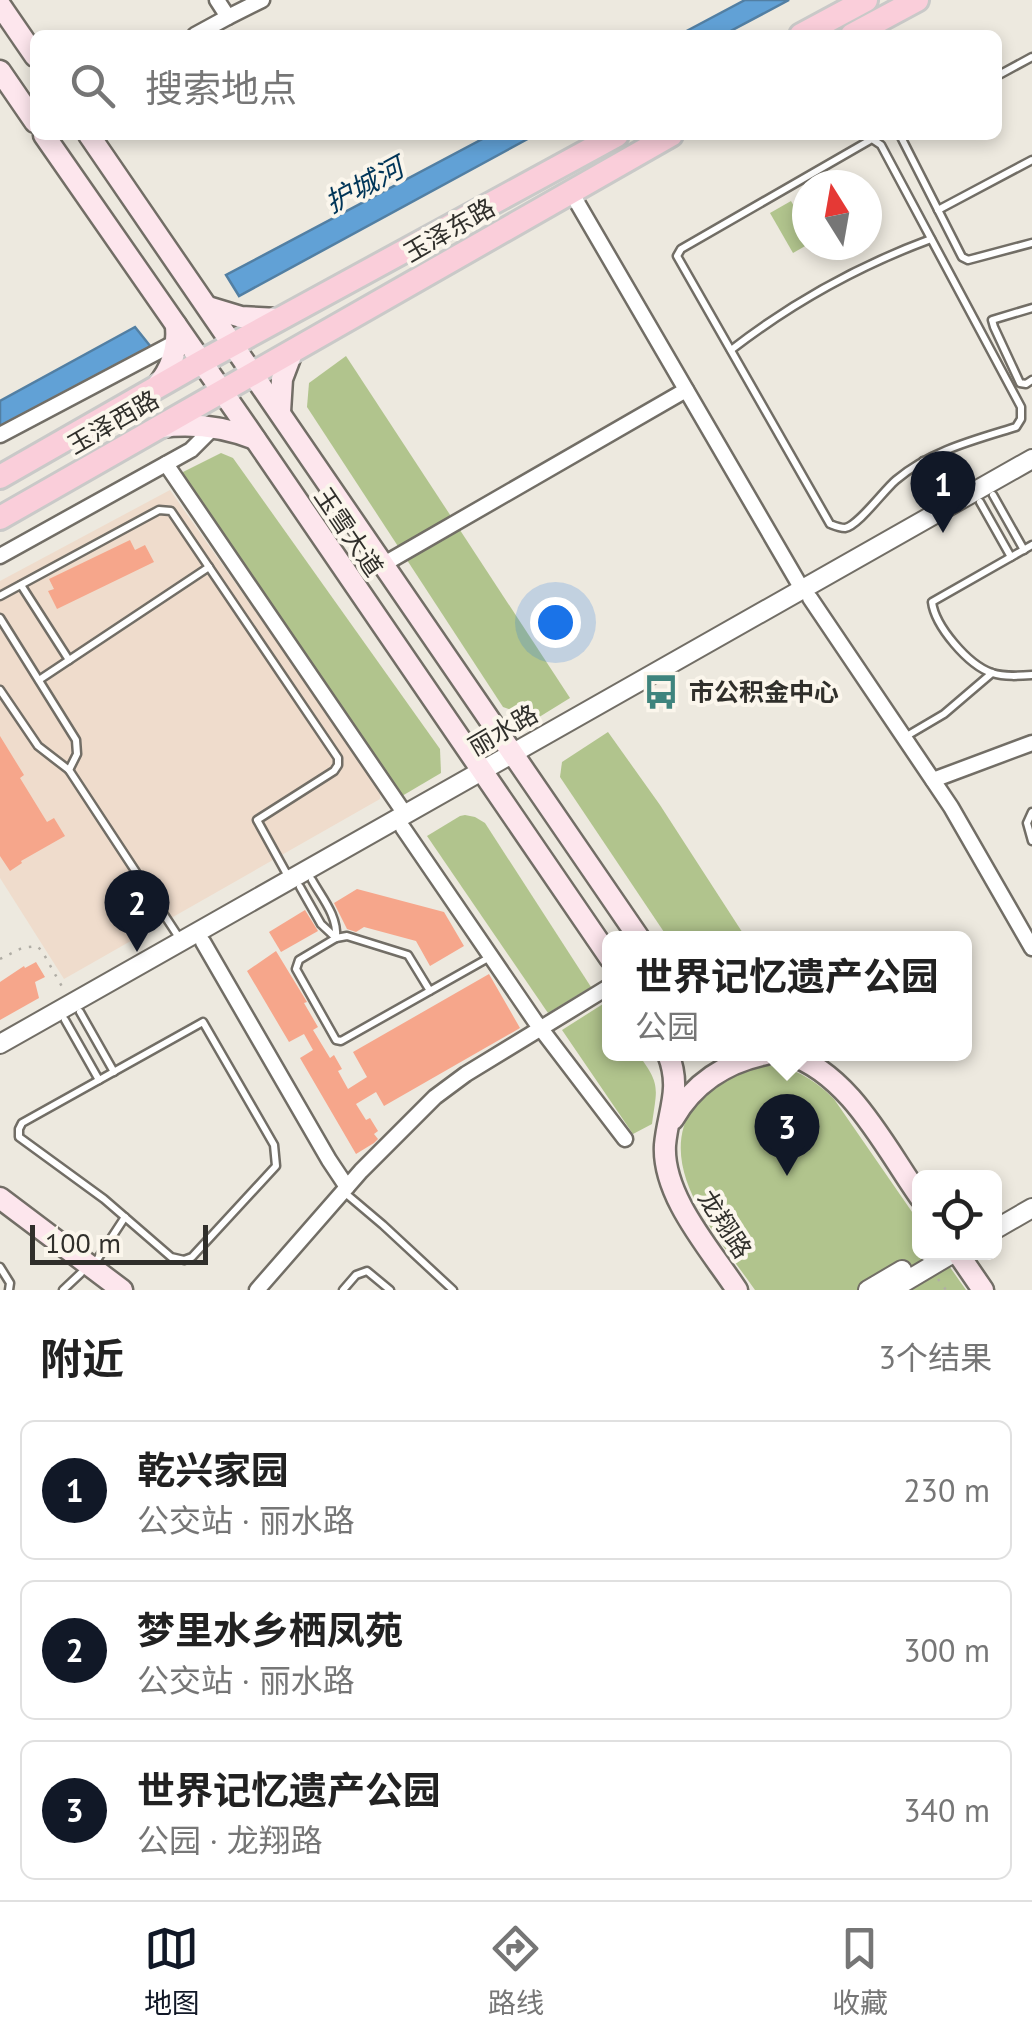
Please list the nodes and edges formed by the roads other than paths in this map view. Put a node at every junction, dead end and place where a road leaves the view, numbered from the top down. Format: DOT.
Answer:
graph roads {
  1 [pos="217,0"];
  2 [pos="262,0"];
  3 [pos="866,0"];
  4 [pos="917,0"];
  5 [pos="0,5"];
  6 [pos="228,17"];
  7 [pos="204,30"];
  8 [pos="810,30"];
  9 [pos="861,30"];
  10 [pos="30,49"];
  11 [pos="1032,57"];
  12 [pos="0,71"];
  13 [pos="1002,73"];
  14 [pos="30,115"];
  15 [pos="47,140"];
  16 [pos="92,140"];
  17 [pos="607,140"];
  18 [pos="662,140"];
  19 [pos="870,140"];
  20 [pos="874,140"];
  21 [pos="903,140"];
  22 [pos="1032,160"];
  23 [pos="571,192"];
  24 [pos="938,210"];
  25 [pos="932,239"];
  26 [pos="1032,242"];
  27 [pos="208,307"];
  28 [pos="1032,308"];
  29 [pos="278,320"];
  30 [pos="176,334"];
  31 [pos="233,344"];
  32 [pos="293,350"];
  33 [pos="732,350"];
  34 [pos="201,362"];
  35 [pos="253,373"];
  36 [pos="1032,380"];
  37 [pos="156,387"];
  38 [pos="686,390"];
  39 [pos="222,391"];
  40 [pos="280,412"];
  41 [pos="160,427"];
  42 [pos="214,427"];
  43 [pos="0,435"];
  44 [pos="255,440"];
  45 [pos="923,460"];
  46 [pos="1032,460"];
  47 [pos="166,464"];
  48 [pos="1032,472"];
  49 [pos="0,477"];
  50 [pos="986,498"];
  51 [pos="949,506"];
  52 [pos="0,518"];
  53 [pos="1028,547"];
  54 [pos="0,556"];
  55 [pos="1011,557"];
  56 [pos="384,564"];
  57 [pos="209,567"];
  58 [pos="21,585"];
  59 [pos="806,594"];
  60 [pos="0,596"];
  61 [pos="0,618"];
  62 [pos="70,660"];
  63 [pos="992,672"];
  64 [pos="1032,676"];
  65 [pos="40,680"];
  66 [pos="0,690"];
  67 [pos="903,738"];
  68 [pos="1032,743"];
  69 [pos="516,758"];
  70 [pos="69,770"];
  71 [pos="485,776"];
  72 [pos="933,780"];
  73 [pos="1032,812"];
  74 [pos="404,821"];
  75 [pos="1032,841"];
  76 [pos="301,882"];
  77 [pos="635,931"];
  78 [pos="336,938"];
  79 [pos="181,941"];
  80 [pos="202,942"];
  81 [pos="602,946"];
  82 [pos="1032,948"];
  83 [pos="491,957"];
  84 [pos="430,991"];
  85 [pos="602,991"];
  86 [pos="72,1012"];
  87 [pos="540,1028"];
  88 [pos="0,1044"];
  89 [pos="0,1057"];
  90 [pos="670,1061"];
  91 [pos="743,1061"];
  92 [pos="806,1061"];
  93 [pos="114,1072"];
  94 [pos="99,1080"];
  95 [pos="670,1126"];
  96 [pos="625,1140"];
  97 [pos="912,1185"];
  98 [pos="345,1189"];
  99 [pos="1032,1194"];
  100 [pos="0,1198"];
  101 [pos="1032,1208"];
  102 [pos="1002,1211"];
  103 [pos="0,1212"];
  104 [pos="125,1217"];
  105 [pos="1002,1225"];
  106 [pos="919,1260"];
  107 [pos="942,1260"];
  108 [pos="962,1260"];
  109 [pos="0,1267"];
  110 [pos="87,1270"];
  111 [pos="9,1290"];
  112 [pos="64,1290"];
  113 [pos="104,1290"];
  114 [pos="122,1290"];
  115 [pos="256,1290"];
  116 [pos="342,1290"];
  117 [pos="390,1290"];
  118 [pos="454,1290"];
  119 [pos="738,1290"];
  120 [pos="868,1290"];
  121 [pos="891,1290"];
  122 [pos="983,1290"];
  1 -- 6 [label="street"];
  2 -- 6 [label="street"];
  3 -- 8 [label="main road"];
  4 -- 9 [label="main road"];
  5 -- 10 [label="main road"];
  6 -- 7 [label="street"];
  11 -- 13 [label="lane"];
  12 -- 14 [label="main road"];
  15 -- 30 [label="main road, 玉雪大道"];
  16 -- 27 [label="main road, 玉雪大道"];
  17 -- 29 [label="main road, 玉泽东路"];
  18 -- 23 [label="main road, 玉泽东路"];
  19 -- 33 [label="lane"];
  20 -- 25 [label="lane"];
  21 -- 24 [label="lane"];
  22 -- 24 [label="lane"];
  23 -- 32 [label="main road, 玉泽东路"];
  23 -- 38 [label="street"];
  24 -- 26 [label="lane"];
  25 -- 33 [label="lane"];
  25 -- 45 [label="lane"];
  27 -- 29 [label="main road"];
  27 -- 31 [label="main road, 玉雪大道"];
  28 -- 36 [label="lane"];
  29 -- 31 [label="main road, 玉泽东路"];
  30 -- 34 [label="main road, 玉雪大道"];
  30 -- 37 [label="main road"];
  30 -- 43 [label="street"];
  31 -- 34 [label="main road, 玉泽西路"];
  31 -- 35 [label="main road, 玉雪大道"];
  32 -- 35 [label="main road, 玉泽东路"];
  32 -- 40 [label="main road"];
  33 -- 45 [label="lane"];
  34 -- 37 [label="main road, 玉泽西路"];
  34 -- 39 [label="main road, 玉雪大道"];
  35 -- 39 [label="main road, 玉泽西路"];
  35 -- 40 [label="main road, 玉雪大道"];
  37 -- 49 [label="main road, 玉泽西路"];
  38 -- 56 [label="street"];
  38 -- 59 [label="street"];
  39 -- 41 [label="main road, 玉泽西路"];
  39 -- 44 [label="main road, 玉雪大道"];
  40 -- 56 [label="main road, 玉雪大道"];
  41 -- 42 [label="main road"];
  41 -- 52 [label="main road, 玉泽西路"];
  42 -- 44 [label="main road"];
  42 -- 47 [label="street"];
  44 -- 71 [label="main road, 玉雪大道"];
  45 -- 51 [label="lane"];
  46 -- 51 [label="street, 丽水路"];
  47 -- 54 [label="street"];
  47 -- 74 [label="street"];
  48 -- 50 [label="street, 丽水路"];
  50 -- 53 [label="lane"];
  50 -- 55 [label="lane"];
  50 -- 59 [label="street, 丽水路"];
  51 -- 59 [label="street, 丽水路"];
  53 -- 55 [label="lane"];
  55 -- 63 [label="lane"];
  56 -- 69 [label="main road, 玉雪大道"];
  57 -- 58 [label="lane"];
  57 -- 62 [label="lane"];
  57 -- 76 [label="lane"];
  58 -- 60 [label="lane"];
  58 -- 62 [label="lane"];
  59 -- 67 [label="street"];
  59 -- 69 [label="street, 丽水路"];
  61 -- 65 [label="lane"];
  62 -- 65 [label="lane"];
  63 -- 64 [label="lane"];
  63 -- 67 [label="lane"];
  65 -- 70 [label="lane"];
  66 -- 70 [label="lane"];
  67 -- 72 [label="street"];
  68 -- 72 [label="street"];
  69 -- 71 [label="street, 丽水路"];
  69 -- 77 [label="main road, 玉雪大道"];
  70 -- 79 [label="lane"];
  71 -- 74 [label="street, 丽水路"];
  71 -- 81 [label="main road, 玉雪大道"];
  72 -- 82 [label="street"];
  73 -- 75 [label="lane"];
  74 -- 76 [label="street, 丽水路"];
  74 -- 83 [label="street"];
  76 -- 78 [label="lane"];
  76 -- 78 [label="lane"];
  76 -- 79 [label="street, 丽水路"];
  76 -- 80 [label="street, 丽水路"];
  78 -- 84 [label="lane"];
  78 -- 84 [label="lane"];
  79 -- 86 [label="street, 丽水路"];
  80 -- 86 [label="street, 丽水路"];
  80 -- 98 [label="street"];
  83 -- 84 [label="lane"];
  83 -- 87 [label="street"];
  85 -- 87 [label="street"];
  86 -- 88 [label="street, 丽水路"];
  86 -- 89 [label="street, 丽水路"];
  86 -- 93 [label="lane"];
  86 -- 94 [label="lane"];
  87 -- 96 [label="street"];
  87 -- 98 [label="street"];
  90 -- 95 [label="main road"];
  91 -- 95 [label="main road"];
  92 -- 97 [label="main road"];
  93 -- 94 [label="lane"];
  93 -- 104 [label="lane"];
  94 -- 104 [label="lane"];
  95 -- 119 [label="main road, 龙翔路"];
  98 -- 115 [label="street"];
  98 -- 118 [label="lane"];
  99 -- 102 [label="street"];
  100 -- 110 [label="main road"];
  101 -- 105 [label="street"];
  103 -- 110 [label="main road"];
  104 -- 110 [label="lane"];
  106 -- 120 [label="street"];
  107 -- 121 [label="street"];
  108 -- 122 [label="main road"];
  109 -- 111 [label="lane"];
  110 -- 112 [label="lane"];
  110 -- 113 [label="main road"];
  110 -- 114 [label="main road"];
  116 -- 117 [label="lane"];
}
